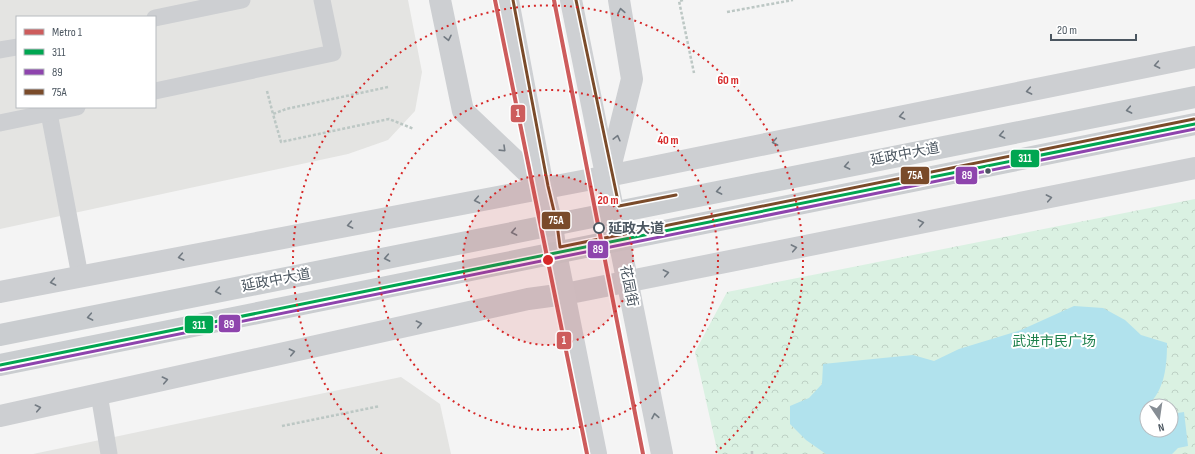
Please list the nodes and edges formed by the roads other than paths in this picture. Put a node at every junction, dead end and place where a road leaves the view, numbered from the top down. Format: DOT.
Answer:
graph roads {
  1 [pos="242,0"];
  2 [pos="322,0"];
  3 [pos="440,0"];
  4 [pos="508,0"];
  5 [pos="572,0"];
  6 [pos="619,0"];
  7 [pos="156,18"];
  8 [pos="16,46"];
  9 [pos="0,50"];
  10 [pos="1195,57"];
  11 [pos="156,91"];
  12 [pos="1195,97"];
  13 [pos="72,108"];
  14 [pos="49,113"];
  15 [pos="0,123"];
  16 [pos="1195,124"];
  17 [pos="1195,168"];
  18 [pos="608,176"];
  19 [pos="543,188"];
  20 [pos="615,212"];
  21 [pos="552,225"];
  22 [pos="620,240"];
  23 [pos="556,253"];
  24 [pos="80,276"];
  25 [pos="628,281"];
  26 [pos="0,292"];
  27 [pos="565,294"];
  28 [pos="0,335"];
  29 [pos="0,366"];
  30 [pos="99,394"];
  31 [pos="0,416"];
  32 [pos="109,454"];
  33 [pos="596,454"];
  34 [pos="662,454"];
  1 -- 7 [label="lane"];
  2 -- 11 [label="lane"];
  3 -- 19 [label="street, one-way"];
  4 -- 19 [label="main road"];
  5 -- 18 [label="main road, 花园街"];
  18 -- 6 [label="street, one-way"];
  8 -- 9 [label="lane"];
  10 -- 18 [label="street, one-way"];
  12 -- 20 [label="main road, 延政中大道, one-way"];
  13 -- 14 [label="lane"];
  14 -- 15 [label="lane"];
  14 -- 24 [label="lane"];
  16 -- 22 [label="main road, 延政中大道"];
  25 -- 17 [label="street, one-way"];
  18 -- 19 [label="street"];
  18 -- 20 [label="main road, 花园街"];
  19 -- 21 [label="main road"];
  19 -- 24 [label="street, one-way"];
  20 -- 21 [label="main road, 延政中大道"];
  20 -- 22 [label="main road, 花园街"];
  21 -- 23 [label="main road"];
  21 -- 28 [label="main road, 延政中大道, one-way"];
  22 -- 23 [label="main road, 延政中大道"];
  22 -- 25 [label="main road, 花园街"];
  23 -- 27 [label="main road"];
  23 -- 29 [label="main road, 延政中大道"];
  24 -- 26 [label="street, one-way"];
  25 -- 27 [label="street"];
  34 -- 25 [label="main road, 花园街, one-way"];
  30 -- 27 [label="street, one-way"];
  27 -- 33 [label="main road"];
  31 -- 30 [label="street, one-way"];
  30 -- 32 [label="lane"];
}
